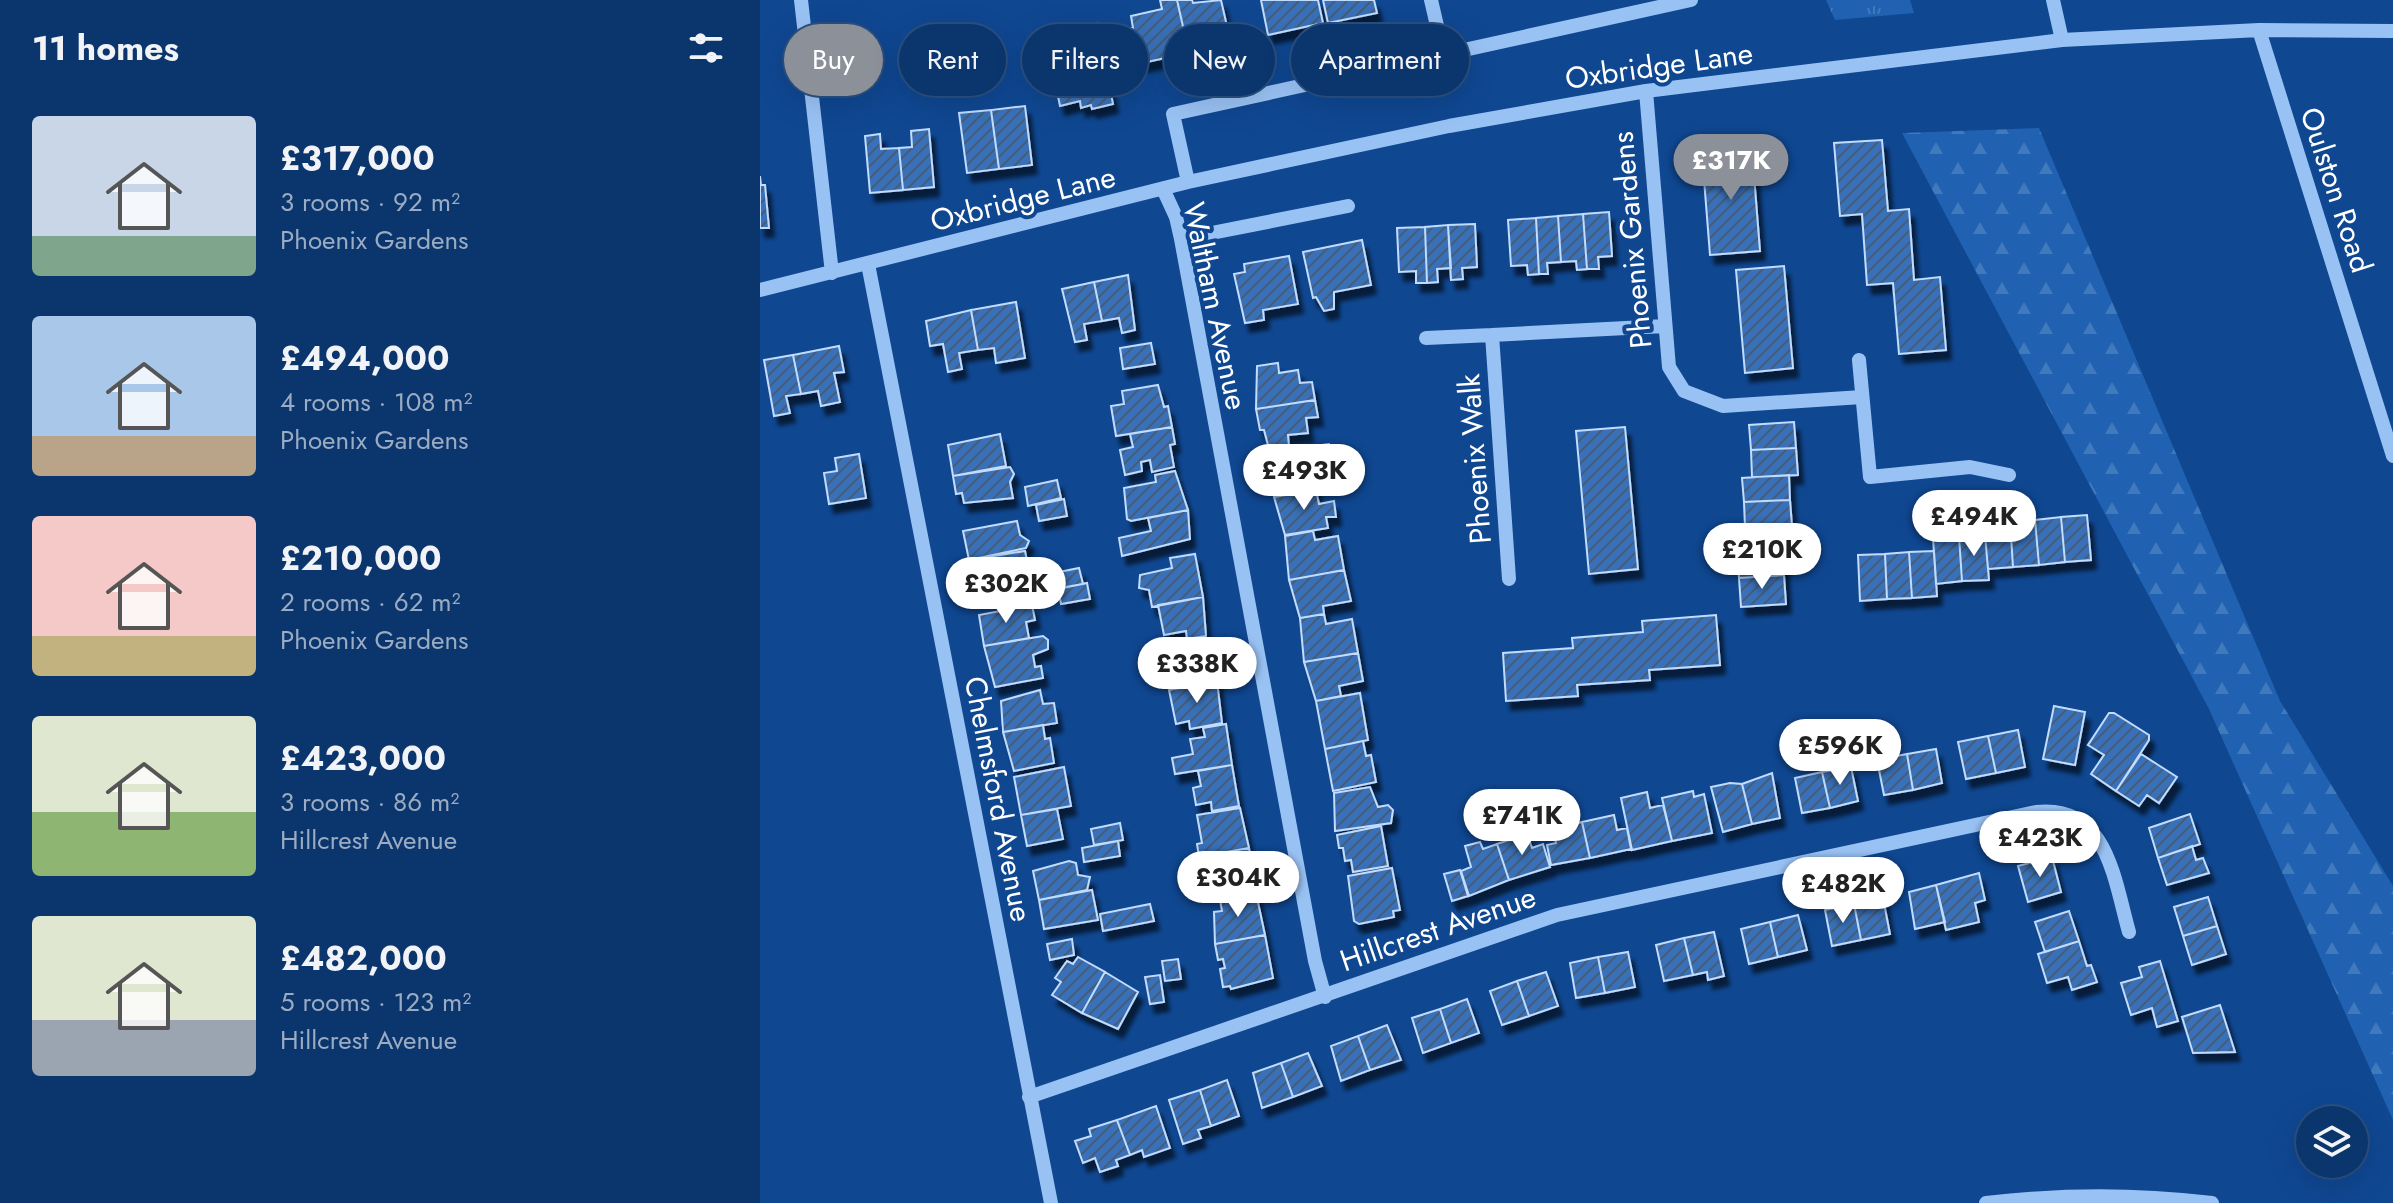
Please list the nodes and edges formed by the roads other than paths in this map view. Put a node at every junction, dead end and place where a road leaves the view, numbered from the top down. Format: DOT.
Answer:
graph roads {
  1 [pos="801,0"];
  2 [pos="1431,0"];
  3 [pos="1691,0"];
  4 [pos="2053,0"];
  5 [pos="1437,24"];
  6 [pos="2259,30"];
  7 [pos="2393,31"];
  8 [pos="2062,40"];
  9 [pos="1469,50"];
  10 [pos="1291,89"];
  11 [pos="1646,91"];
  12 [pos="1188,182"];
  13 [pos="1164,191"];
  14 [pos="1348,206"];
  15 [pos="1181,239"];
  16 [pos="868,264"];
  17 [pos="832,273"];
  18 [pos="760,290"];
  19 [pos="1665,326"];
  20 [pos="1492,335"];
  21 [pos="1426,338"];
  22 [pos="1859,360"];
  23 [pos="1862,397"];
  24 [pos="2390,438"];
  25 [pos="2393,456"];
  26 [pos="2009,475"];
  27 [pos="1509,579"];
  28 [pos="2129,932"];
  29 [pos="1325,997"];
  30 [pos="1029,1097"];
  31 [pos="1051,1203"];
  32 [pos="1986,1203"];
  33 [pos="2212,1203"];
  1 -- 17 [label="street"];
  2 -- 5 [label="street"];
  3 -- 9 [label="street"];
  4 -- 8 [label="street"];
  6 -- 7 [label="street, Oxbridge Lane"];
  6 -- 8 [label="street, Oxbridge Lane"];
  6 -- 24 [label="street, Oulston Road"];
  8 -- 11 [label="street, Oxbridge Lane"];
  10 -- 12 [label="street"];
  11 -- 12 [label="street, Oxbridge Lane"];
  11 -- 19 [label="street, Phoenix Gardens"];
  12 -- 13 [label="street, Oxbridge Lane"];
  13 -- 15 [label="street, Waltham Avenue"];
  13 -- 16 [label="street, Oxbridge Lane"];
  14 -- 15 [label="street"];
  15 -- 29 [label="street, Waltham Avenue"];
  16 -- 17 [label="street, Oxbridge Lane"];
  16 -- 30 [label="street, Chelmsford Avenue"];
  17 -- 18 [label="street, Oxbridge Lane"];
  19 -- 20 [label="street, Phoenix Walk"];
  19 -- 23 [label="street, Phoenix Gardens"];
  20 -- 21 [label="street, Phoenix Walk"];
  20 -- 27 [label="street, Phoenix Walk"];
  22 -- 23 [label="street"];
  23 -- 26 [label="street"];
  24 -- 25 [label="street, Oulston Road"];
  28 -- 29 [label="street, Hillcrest Avenue"];
  29 -- 30 [label="street, Hillcrest Avenue"];
  30 -- 31 [label="street, Chelmsford Avenue"];
  32 -- 33 [label="street"];
}
